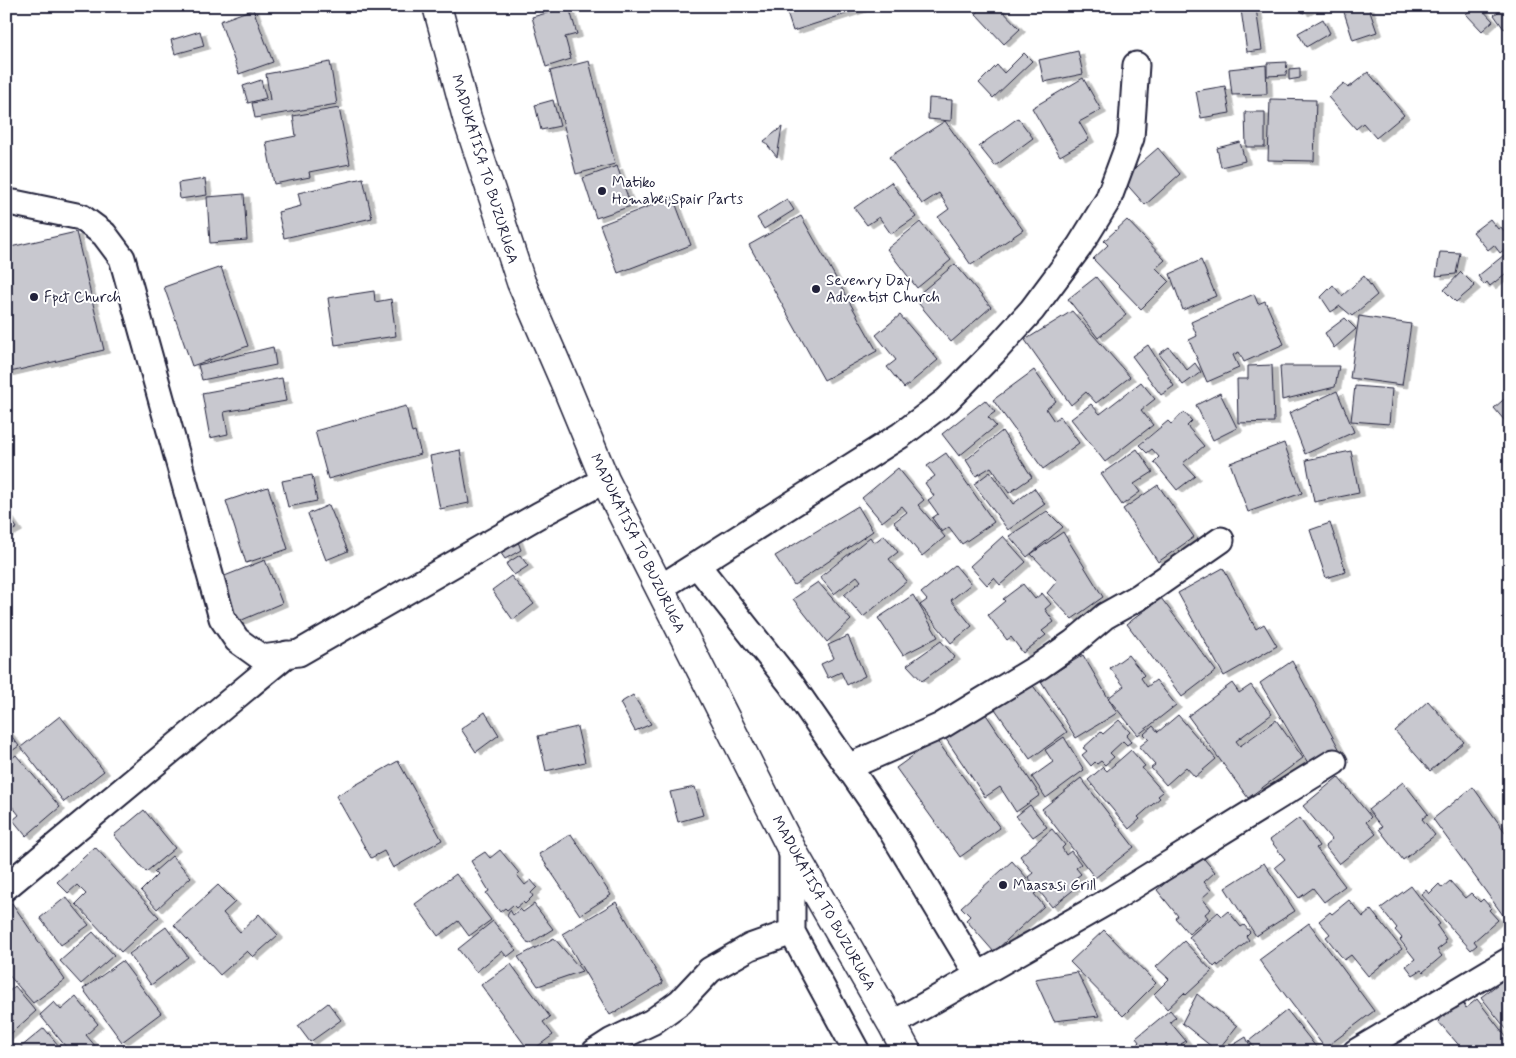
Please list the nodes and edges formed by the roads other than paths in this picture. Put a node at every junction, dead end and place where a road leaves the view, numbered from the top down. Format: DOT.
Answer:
graph roads {
  1 [pos="437,6"];
  2 [pos="1136,65"];
  3 [pos="14,203"];
  4 [pos="605,480"];
  5 [pos="1221,540"];
  6 [pos="697,565"];
  7 [pos="660,588"];
  8 [pos="287,654"];
  9 [pos="1334,762"];
  10 [pos="848,767"];
  11 [pos="792,850"];
  12 [pos="6,886"];
  13 [pos="792,932"];
  14 [pos="1510,960"];
  15 [pos="978,975"];
  16 [pos="892,1024"];
  17 [pos="595,1052"];
  18 [pos="858,1052"];
  19 [pos="906,1052"];
  20 [pos="1356,1052"];
  1 -- 4 [label="main road, MADUKATISA TO BUZURUGA"];
  2 -- 6 [label="street"];
  3 -- 8 [label="street"];
  4 -- 7 [label="main road, MADUKATISA TO BUZURUGA"];
  4 -- 8 [label="street"];
  5 -- 10 [label="street"];
  6 -- 7 [label="street"];
  6 -- 10 [label="street"];
  7 -- 11 [label="main road, MADUKATISA TO BUZURUGA"];
  8 -- 12 [label="street"];
  9 -- 15 [label="street"];
  10 -- 15 [label="street"];
  11 -- 13 [label="street"];
  11 -- 16 [label="main road, MADUKATISA TO BUZURUGA"];
  13 -- 17 [label="street"];
  13 -- 18 [label="street"];
  14 -- 20 [label="street"];
  15 -- 16 [label="street"];
  16 -- 19 [label="main road, MADUKATISA TO BUZURUGA"];
}
